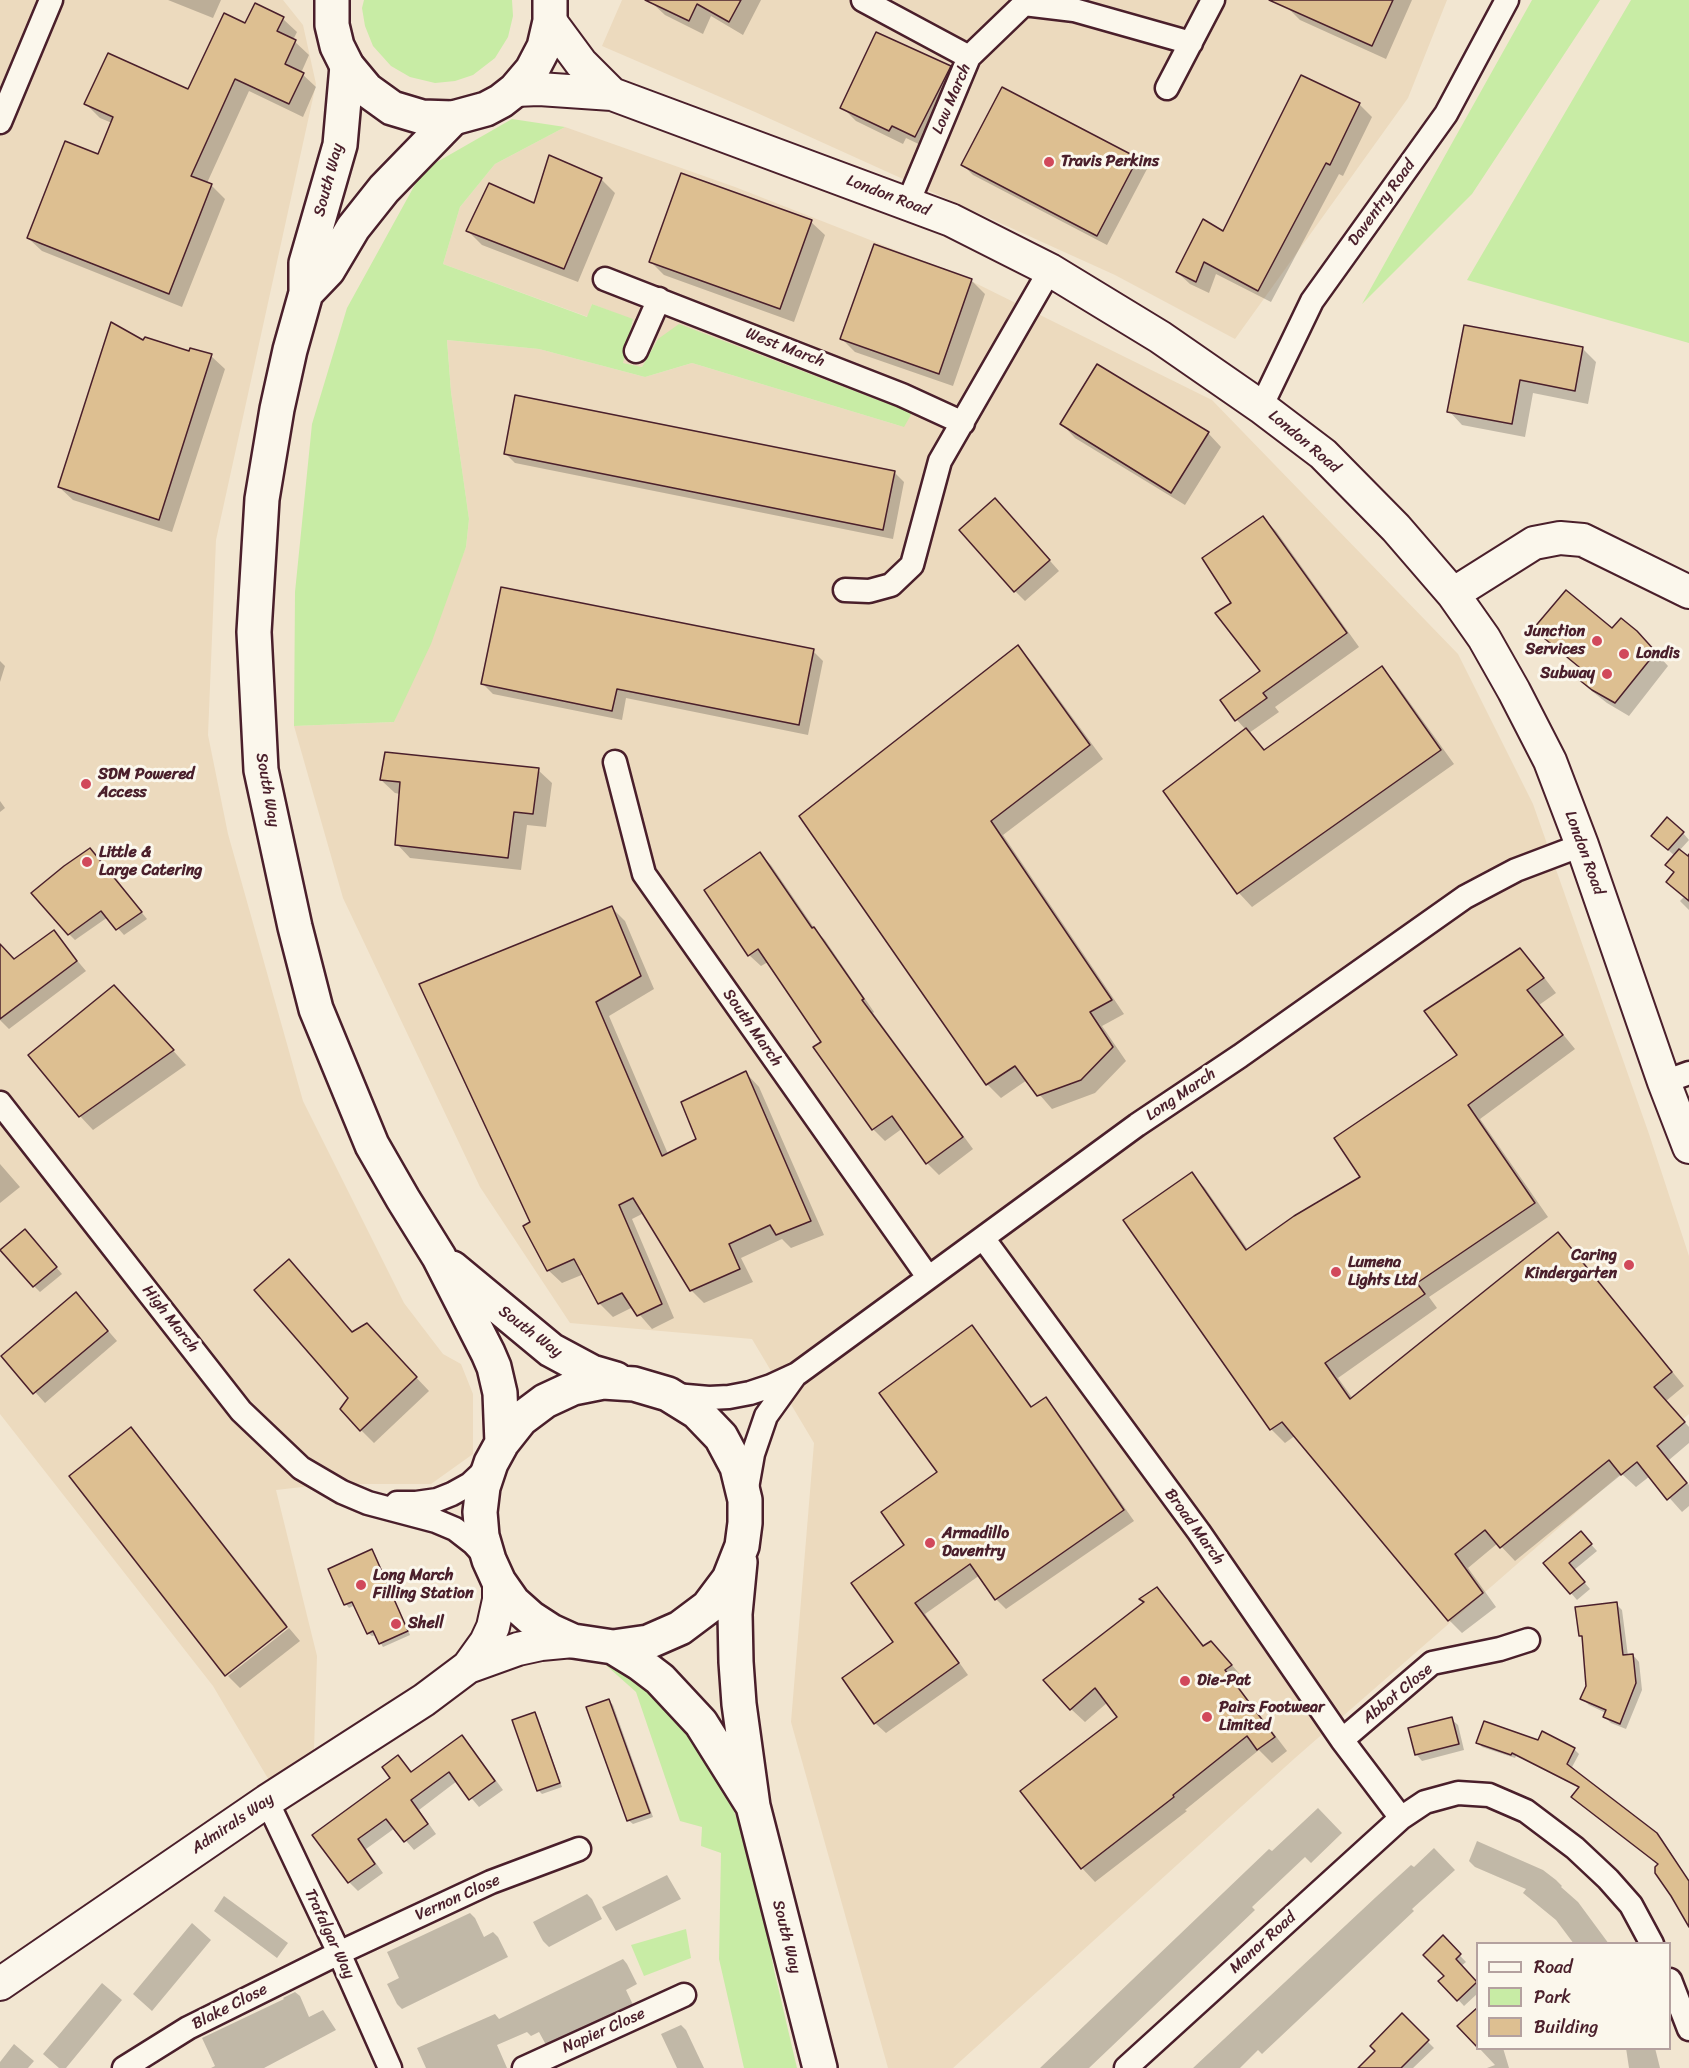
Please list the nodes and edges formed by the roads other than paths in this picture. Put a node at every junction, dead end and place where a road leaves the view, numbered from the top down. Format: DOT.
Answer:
graph roads {
  1 [pos="51,0"];
  2 [pos="863,0"];
  3 [pos="1213,0"];
  4 [pos="1507,0"];
  5 [pos="326,8"];
  6 [pos="550,11"];
  7 [pos="1191,43"];
  8 [pos="969,57"];
  9 [pos="347,66"];
  10 [pos="1167,88"];
  11 [pos="515,90"];
  12 [pos="612,94"];
  13 [pos="453,118"];
  14 [pos="0,122"];
  15 [pos="908,202"];
  16 [pos="1050,270"];
  17 [pos="605,279"];
  18 [pos="306,293"];
  19 [pos="658,299"];
  20 [pos="636,351"];
  21 [pos="1261,407"];
  22 [pos="963,423"];
  23 [pos="845,590"];
  24 [pos="1689,592"];
  25 [pos="1453,594"];
  26 [pos="615,762"];
  27 [pos="1582,845"];
  28 [pos="1677,1077"];
  29 [pos="0,1103"];
  30 [pos="1689,1146"];
  31 [pos="983,1238"];
  32 [pos="439,1257"];
  33 [pos="928,1277"];
  34 [pos="797,1374"];
  35 [pos="634,1384"];
  36 [pos="668,1394"];
  37 [pos="496,1453"];
  38 [pos="745,1500"];
  39 [pos="368,1503"];
  40 [pos="742,1546"];
  41 [pos="494,1571"];
  42 [pos="1528,1640"];
  43 [pos="573,1641"];
  44 [pos="613,1647"];
  45 [pos="468,1667"];
  46 [pos="1342,1740"];
  47 [pos="267,1801"];
  48 [pos="753,1806"];
  49 [pos="1401,1818"];
  50 [pos="579,1849"];
  51 [pos="1651,1942"];
  52 [pos="339,1953"];
  53 [pos="1671,1983"];
  54 [pos="0,1984"];
  55 [pos="684,1995"];
  56 [pos="1689,2029"];
  57 [pos="124,2068"];
  58 [pos="390,2068"];
  59 [pos="524,2068"];
  60 [pos="820,2068"];
  61 [pos="1126,2068"];
  1 -- 14 [label="street"];
  2 -- 8 [label="street"];
  3 -- 7 [label="street"];
  4 -- 21 [label="street, Daventry Road"];
  5 -- 9 [label="main road"];
  6 -- 11 [label="main road"];
  6 -- 12 [label="main road, London Road"];
  7 -- 8 [label="street, Low March"];
  7 -- 10 [label="street"];
  8 -- 15 [label="street, Low March"];
  9 -- 13 [label="main road"];
  9 -- 18 [label="main road, South Way"];
  11 -- 12 [label="main road, London Road"];
  11 -- 13 [label="main road"];
  12 -- 15 [label="main road, London Road"];
  13 -- 18 [label="main road, South Way"];
  15 -- 16 [label="main road, London Road"];
  16 -- 21 [label="main road, London Road"];
  16 -- 22 [label="street"];
  17 -- 19 [label="street, West March"];
  18 -- 32 [label="main road, South Way"];
  19 -- 20 [label="street"];
  19 -- 22 [label="street, West March"];
  21 -- 25 [label="main road, London Road"];
  22 -- 23 [label="street"];
  24 -- 25 [label="main road"];
  25 -- 27 [label="main road, London Road"];
  26 -- 33 [label="street, South March"];
  27 -- 28 [label="main road, London Road"];
  27 -- 31 [label="street, Long March"];
  28 -- 30 [label="main road, London Road"];
  29 -- 39 [label="street, High March"];
  31 -- 33 [label="street, Long March"];
  31 -- 46 [label="street, Broad March"];
  32 -- 35 [label="main road, South Way"];
  32 -- 37 [label="main road, South Way"];
  33 -- 34 [label="street, Long March"];
  34 -- 36 [label="street, Long March"];
  34 -- 38 [label="street, Long March"];
  35 -- 36 [label="main road, South Way"];
  35 -- 37 [label="main road"];
  36 -- 38 [label="main road, South Way"];
  37 -- 39 [label="street, High March"];
  37 -- 41 [label="main road"];
  38 -- 40 [label="main road, South Way"];
  39 -- 41 [label="street, High March"];
  40 -- 44 [label="main road"];
  40 -- 48 [label="main road, South Way"];
  41 -- 43 [label="main road"];
  41 -- 45 [label="main road, Admirals Way"];
  42 -- 46 [label="street, Abbot Close"];
  43 -- 44 [label="main road"];
  43 -- 45 [label="main road, Admirals Way"];
  44 -- 48 [label="main road, South Way"];
  45 -- 47 [label="main road, Admirals Way"];
  46 -- 49 [label="street, Broad March"];
  47 -- 52 [label="street, Trafalgar Way"];
  47 -- 54 [label="main road, Admirals Way"];
  48 -- 60 [label="main road, South Way"];
  49 -- 51 [label="street, Manor Road"];
  49 -- 61 [label="street, Manor Road"];
  50 -- 52 [label="street, Vernon Close"];
  52 -- 57 [label="street, Blake Close"];
  52 -- 58 [label="street, Trafalgar Way"];
  53 -- 56 [label="street"];
  55 -- 59 [label="street, Napier Close"];
}
